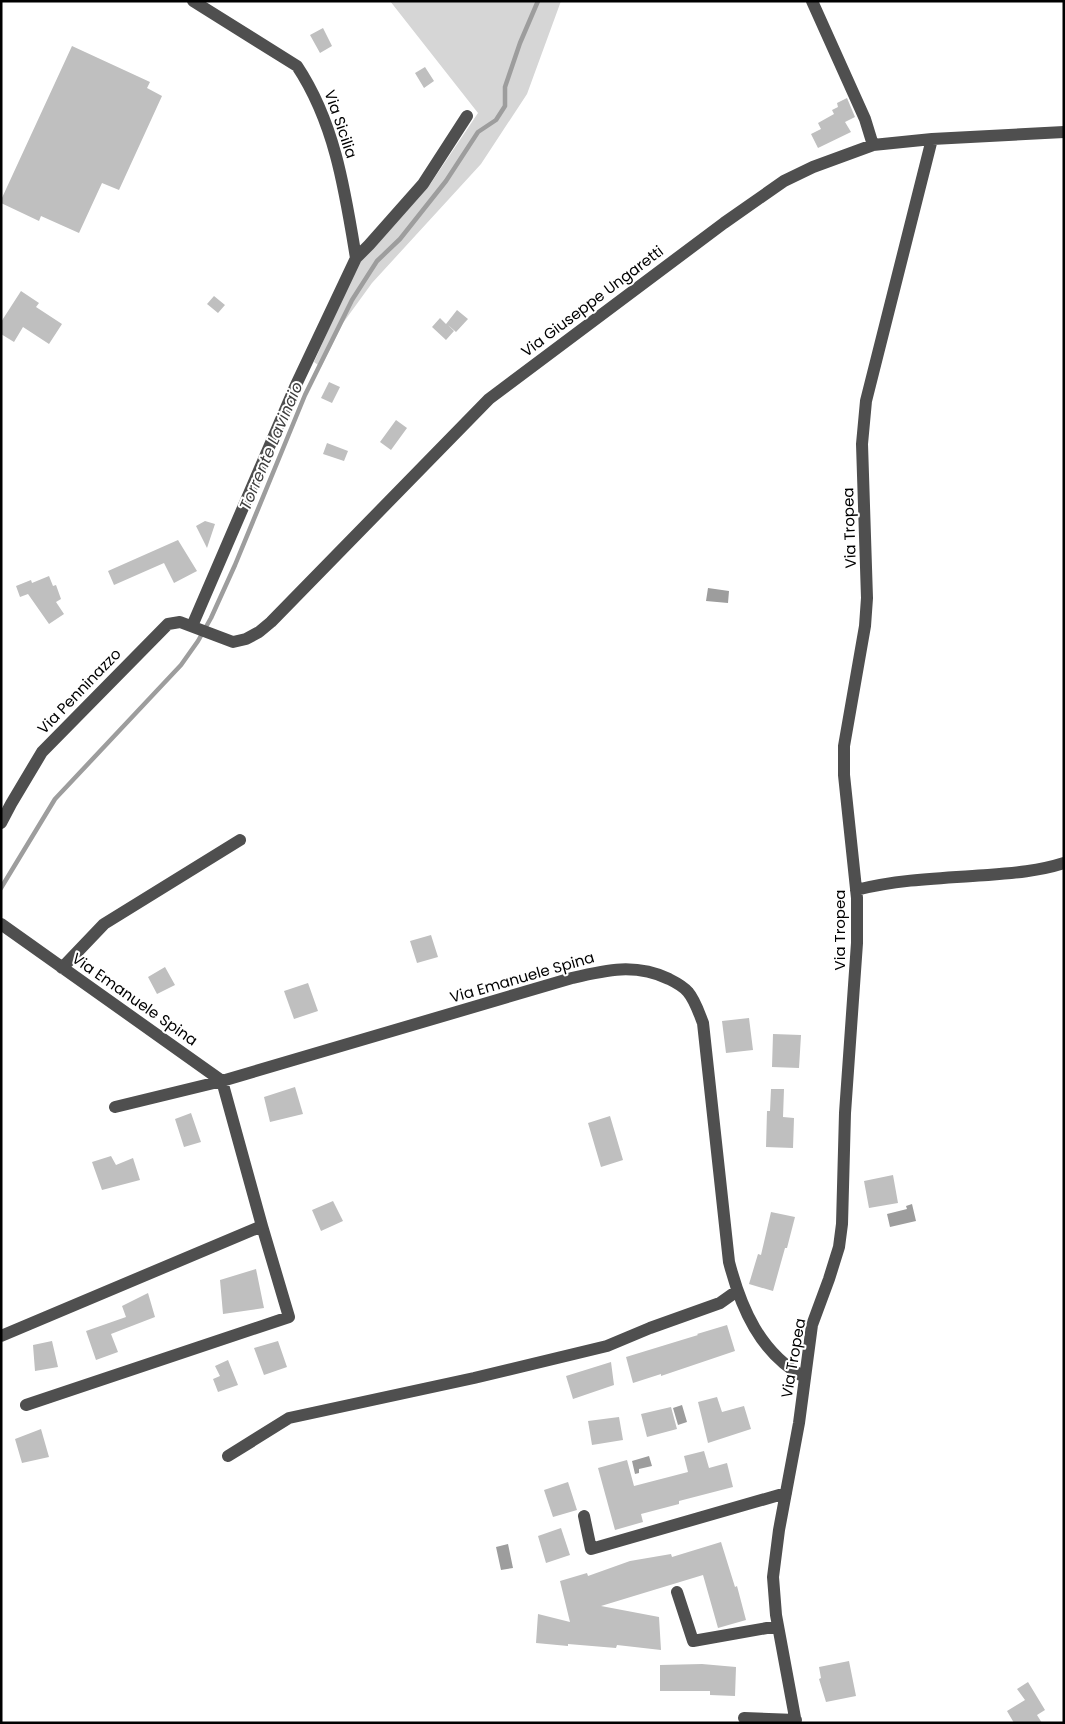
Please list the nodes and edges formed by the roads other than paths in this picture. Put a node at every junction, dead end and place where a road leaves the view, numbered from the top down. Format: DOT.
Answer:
graph roads {
  1 [pos="193,1"];
  2 [pos="812,1"];
  3 [pos="467,116"];
  4 [pos="1064,132"];
  5 [pos="932,139"];
  6 [pos="873,145"];
  7 [pos="356,258"];
  8 [pos="194,627"];
  9 [pos="6,805"];
  10 [pos="1,823"];
  11 [pos="240,840"];
  12 [pos="1064,863"];
  13 [pos="856,890"];
  14 [pos="1,924"];
  15 [pos="62,968"];
  16 [pos="222,1081"];
  17 [pos="115,1107"];
  18 [pos="262,1226"];
  19 [pos="737,1291"];
  20 [pos="1,1336"];
  21 [pos="804,1377"];
  22 [pos="26,1406"];
  23 [pos="228,1456"];
  24 [pos="786,1493"];
  25 [pos="584,1516"];
  26 [pos="677,1592"];
  27 [pos="778,1626"];
  28 [pos="744,1718"];
  29 [pos="796,1722"];
  1 -- 7 [label="street, Via Sicilia"];
  2 -- 6 [label="street"];
  3 -- 7 [label="street"];
  4 -- 5 [label="street, Via Giuseppe Ungaretti"];
  5 -- 6 [label="street, Via Giuseppe Ungaretti"];
  5 -- 13 [label="street, Via Tropea"];
  6 -- 8 [label="street, Via Giuseppe Ungaretti"];
  7 -- 8 [label="street"];
  8 -- 9 [label="street, Via Penninazzo"];
  9 -- 10 [label="street, Via Penninazzo"];
  11 -- 15 [label="street"];
  12 -- 13 [label="street"];
  13 -- 21 [label="street, Via Tropea"];
  14 -- 15 [label="street, Via Emanuele Spina"];
  15 -- 16 [label="street, Via Emanuele Spina"];
  16 -- 17 [label="street"];
  16 -- 18 [label="street"];
  16 -- 19 [label="street, Via Emanuele Spina"];
  18 -- 20 [label="street"];
  18 -- 22 [label="street"];
  19 -- 21 [label="street, Via Emanuele Spina"];
  19 -- 23 [label="street"];
  21 -- 24 [label="street, Via Tropea"];
  24 -- 25 [label="street"];
  24 -- 27 [label="street, Via Tropea"];
  26 -- 27 [label="street"];
  27 -- 29 [label="street, Via Tropea"];
  28 -- 29 [label="street"];
}
